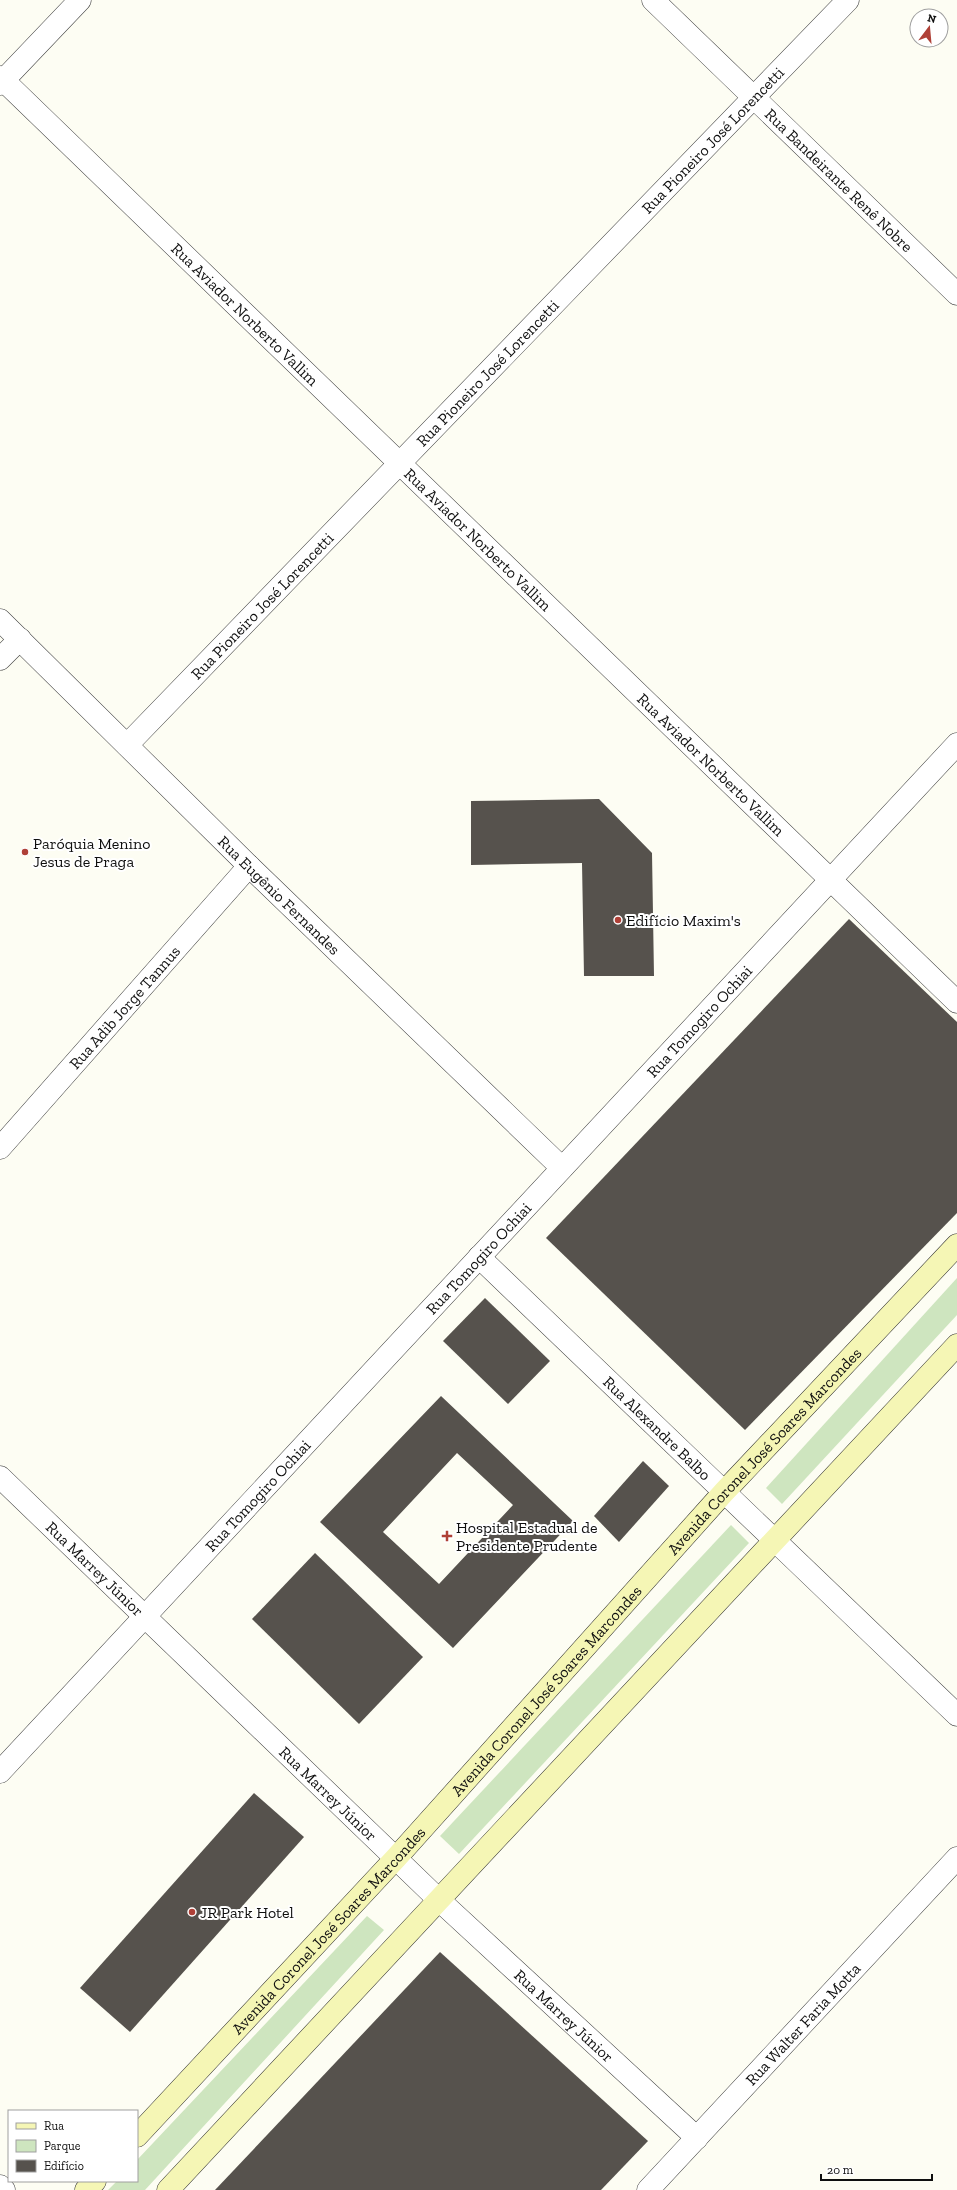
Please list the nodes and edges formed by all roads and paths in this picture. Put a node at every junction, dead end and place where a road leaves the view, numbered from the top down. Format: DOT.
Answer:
graph roads {
  1 [pos="80,0"];
  2 [pos="652,0"];
  3 [pos="848,0"];
  4 [pos="1,80"];
  5 [pos="754,98"];
  6 [pos="957,294"];
  7 [pos="400,463"];
  8 [pos="0,620"];
  9 [pos="20,639"];
  10 [pos="0,659"];
  11 [pos="957,744"];
  12 [pos="127,745"];
  13 [pos="249,866"];
  14 [pos="831,879"];
  15 [pos="957,1002"];
  16 [pos="0,1148"];
  17 [pos="562,1168"];
  18 [pos="957,1246"];
  19 [pos="480,1257"];
  20 [pos="957,1345"];
  21 [pos="0,1477"];
  22 [pos="724,1492"];
  23 [pos="775,1540"];
  24 [pos="145,1616"];
  25 [pos="957,1715"];
  26 [pos="0,1772"];
  27 [pos="396,1858"];
  28 [pos="957,1858"];
  29 [pos="439,1900"];
  30 [pos="138,2135"];
  31 [pos="697,2138"];
  32 [pos="94,2182"];
  33 [pos="0,2186"];
  34 [pos="4,2190"];
  35 [pos="86,2190"];
  36 [pos="168,2190"];
  37 [pos="648,2190"];
  1 -- 4 [label="street"];
  2 -- 5 [label="street, Rua Bandeirante Renê Nobre"];
  3 -- 5 [label="street, Rua Pioneiro José Lorencetti"];
  4 -- 7 [label="street, Rua Aviador Norberto Vallim"];
  5 -- 6 [label="street, Rua Bandeirante Renê Nobre"];
  5 -- 7 [label="street, Rua Pioneiro José Lorencetti"];
  7 -- 12 [label="street, Rua Pioneiro José Lorencetti"];
  7 -- 14 [label="street, Rua Aviador Norberto Vallim"];
  8 -- 9 [label="street, Rua Eugênio Fernandes"];
  9 -- 10 [label="street"];
  9 -- 12 [label="street, Rua Eugênio Fernandes"];
  11 -- 14 [label="street, Rua Tomogiro Ochiai"];
  12 -- 13 [label="street, Rua Eugênio Fernandes"];
  13 -- 16 [label="street, Rua Adib Jorge Tannus"];
  13 -- 17 [label="street, Rua Eugênio Fernandes"];
  14 -- 15 [label="street, Rua Aviador Norberto Vallim"];
  14 -- 17 [label="street, Rua Tomogiro Ochiai"];
  17 -- 19 [label="street, Rua Tomogiro Ochiai"];
  18 -- 22 [label="main road, Avenida Coronel José Soares Marcondes"];
  19 -- 22 [label="street, Rua Alexandre Balbo"];
  19 -- 24 [label="street, Rua Tomogiro Ochiai"];
  20 -- 23 [label="main road"];
  21 -- 24 [label="street, Rua Marrey Júnior"];
  22 -- 23 [label="street, Rua Alexandre Balbo"];
  22 -- 27 [label="main road, Avenida Coronel José Soares Marcondes"];
  23 -- 25 [label="street, Rua Alexandre Balbo"];
  23 -- 29 [label="main road"];
  24 -- 26 [label="street, Rua Tomogiro Ochiai"];
  24 -- 27 [label="street, Rua Marrey Júnior"];
  27 -- 29 [label="street, Rua Marrey Júnior"];
  27 -- 30 [label="main road, Avenida Coronel José Soares Marcondes"];
  28 -- 31 [label="street, Rua Walter Faria Motta"];
  29 -- 31 [label="street, Rua Marrey Júnior"];
  29 -- 36 [label="main road"];
  31 -- 37 [label="street, Rua Walter Faria Motta"];
  32 -- 35 [label="main road"];
  33 -- 34 [label="street"];
}
